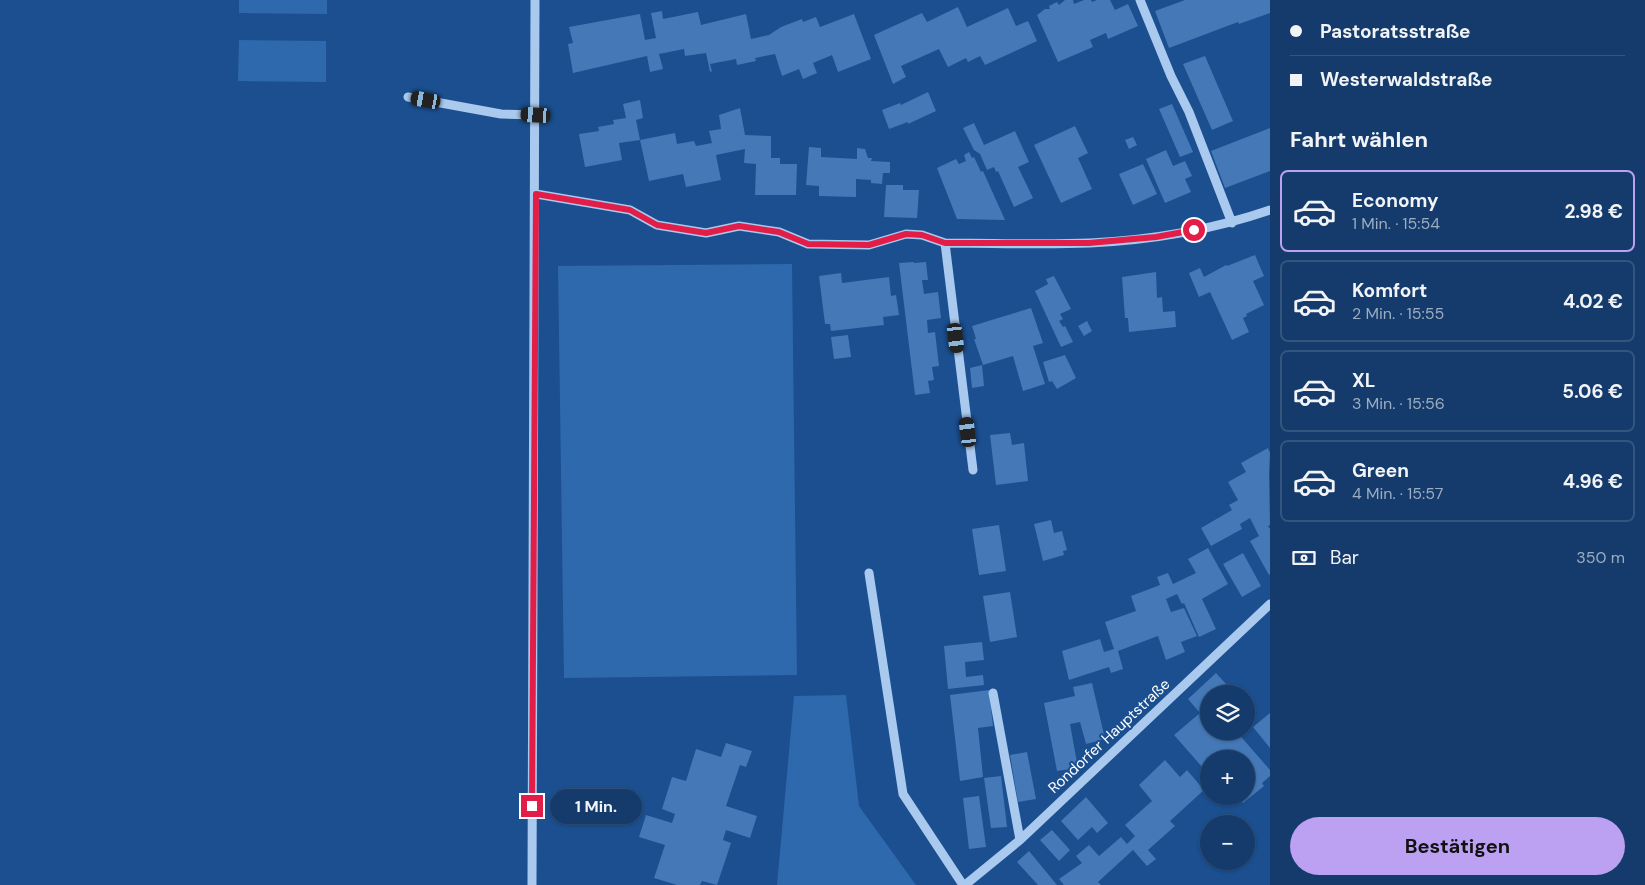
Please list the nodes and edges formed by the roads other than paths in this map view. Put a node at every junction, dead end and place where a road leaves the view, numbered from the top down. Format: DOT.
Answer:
graph roads {
  1 [pos="535,0"];
  2 [pos="1140,0"];
  3 [pos="408,97"];
  4 [pos="536,115"];
  5 [pos="536,194"];
  6 [pos="1270,210"];
  7 [pos="1232,223"];
  8 [pos="945,243"];
  9 [pos="973,470"];
  10 [pos="870,573"];
  11 [pos="1270,604"];
  12 [pos="994,693"];
  13 [pos="1020,840"];
  14 [pos="532,885"];
  15 [pos="964,885"];
  1 -- 4 [label="street"];
  2 -- 7 [label="street"];
  3 -- 4 [label="street"];
  4 -- 5 [label="street"];
  5 -- 8 [label="street"];
  5 -- 14 [label="street"];
  6 -- 7 [label="street"];
  7 -- 8 [label="street"];
  8 -- 9 [label="street"];
  10 -- 15 [label="street"];
  11 -- 13 [label="street, Rondorfer Hauptstraße"];
  12 -- 13 [label="street"];
  13 -- 15 [label="street, Rondorfer Hauptstraße"];
}
